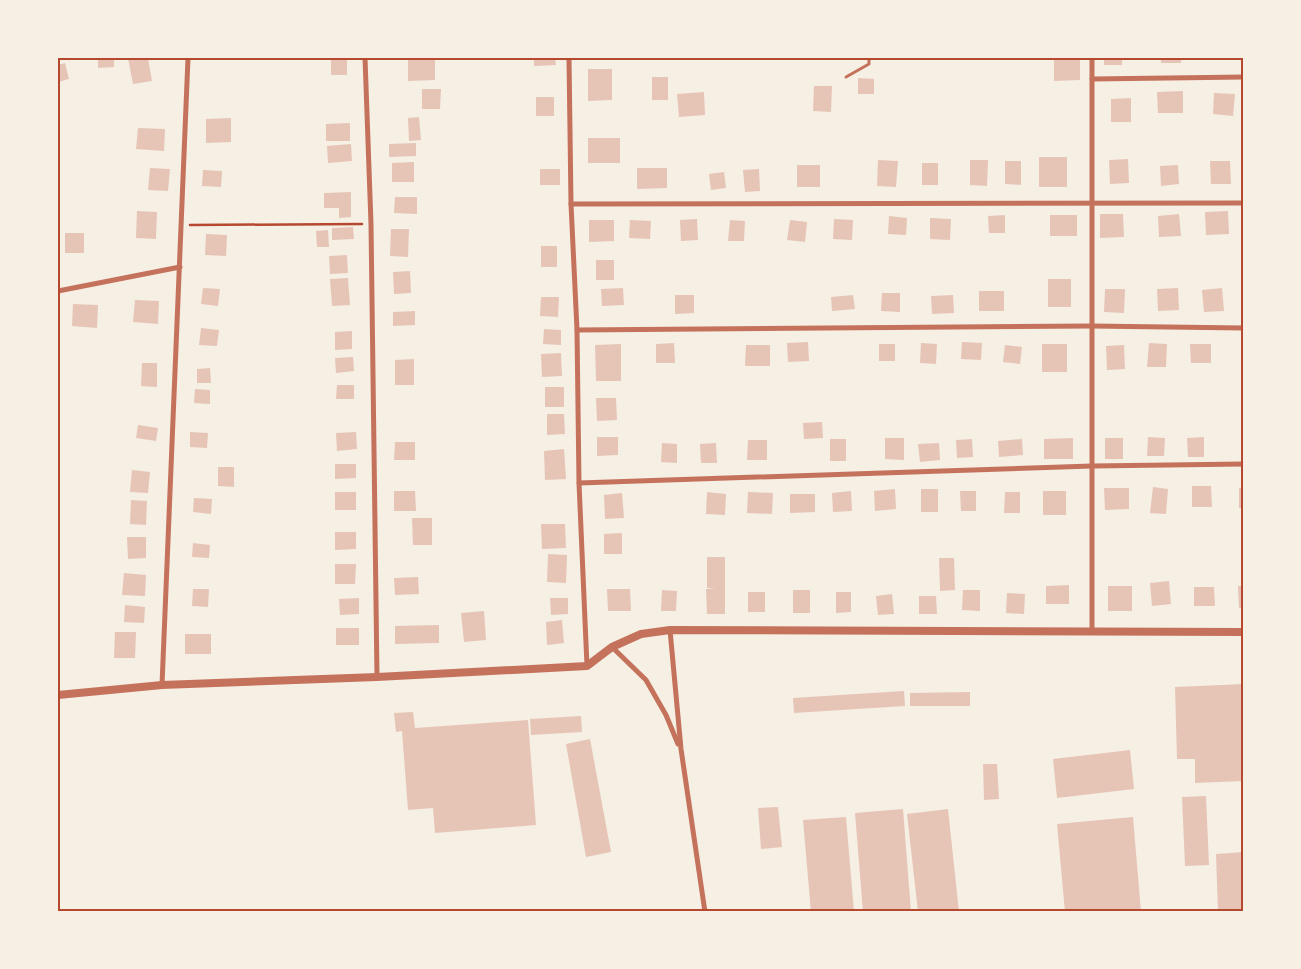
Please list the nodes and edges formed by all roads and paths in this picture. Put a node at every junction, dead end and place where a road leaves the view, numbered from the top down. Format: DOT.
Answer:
graph roads {
  1 [pos="188,58"];
  2 [pos="365,58"];
  3 [pos="569,58"];
  4 [pos="869,58"];
  5 [pos="1092,58"];
  6 [pos="846,77"];
  7 [pos="1244,77"];
  8 [pos="1092,79"];
  9 [pos="1092,202"];
  10 [pos="1244,203"];
  11 [pos="571,204"];
  12 [pos="371,224"];
  13 [pos="182,225"];
  14 [pos="180,267"];
  15 [pos="58,291"];
  16 [pos="1092,326"];
  17 [pos="1244,328"];
  18 [pos="577,330"];
  19 [pos="1244,464"];
  20 [pos="1092,466"];
  21 [pos="578,483"];
  22 [pos="670,630"];
  23 [pos="1092,631"];
  24 [pos="1244,632"];
  25 [pos="612,647"];
  26 [pos="587,666"];
  27 [pos="378,677"];
  28 [pos="162,685"];
  29 [pos="58,695"];
  30 [pos="681,749"];
  31 [pos="705,912"];
  1 -- 13 [label="street"];
  2 -- 12 [label="street"];
  3 -- 11 [label="street"];
  4 -- 6 [label="lane"];
  5 -- 8 [label="street"];
  7 -- 8 [label="street"];
  8 -- 9 [label="street"];
  9 -- 10 [label="street"];
  9 -- 11 [label="street"];
  9 -- 16 [label="street"];
  11 -- 18 [label="street"];
  12 -- 13 [label="path"];
  12 -- 27 [label="street"];
  13 -- 14 [label="street"];
  14 -- 15 [label="street"];
  14 -- 28 [label="street"];
  16 -- 17 [label="street"];
  16 -- 18 [label="street"];
  16 -- 20 [label="street"];
  18 -- 21 [label="street"];
  19 -- 20 [label="street"];
  20 -- 21 [label="street"];
  20 -- 23 [label="street"];
  21 -- 26 [label="street"];
  22 -- 23 [label="street"];
  22 -- 25 [label="street"];
  22 -- 30 [label="street"];
  23 -- 24 [label="street"];
  25 -- 26 [label="street"];
  25 -- 30 [label="street"];
  26 -- 27 [label="street"];
  27 -- 28 [label="street"];
  28 -- 29 [label="street"];
  30 -- 31 [label="street"];
}
